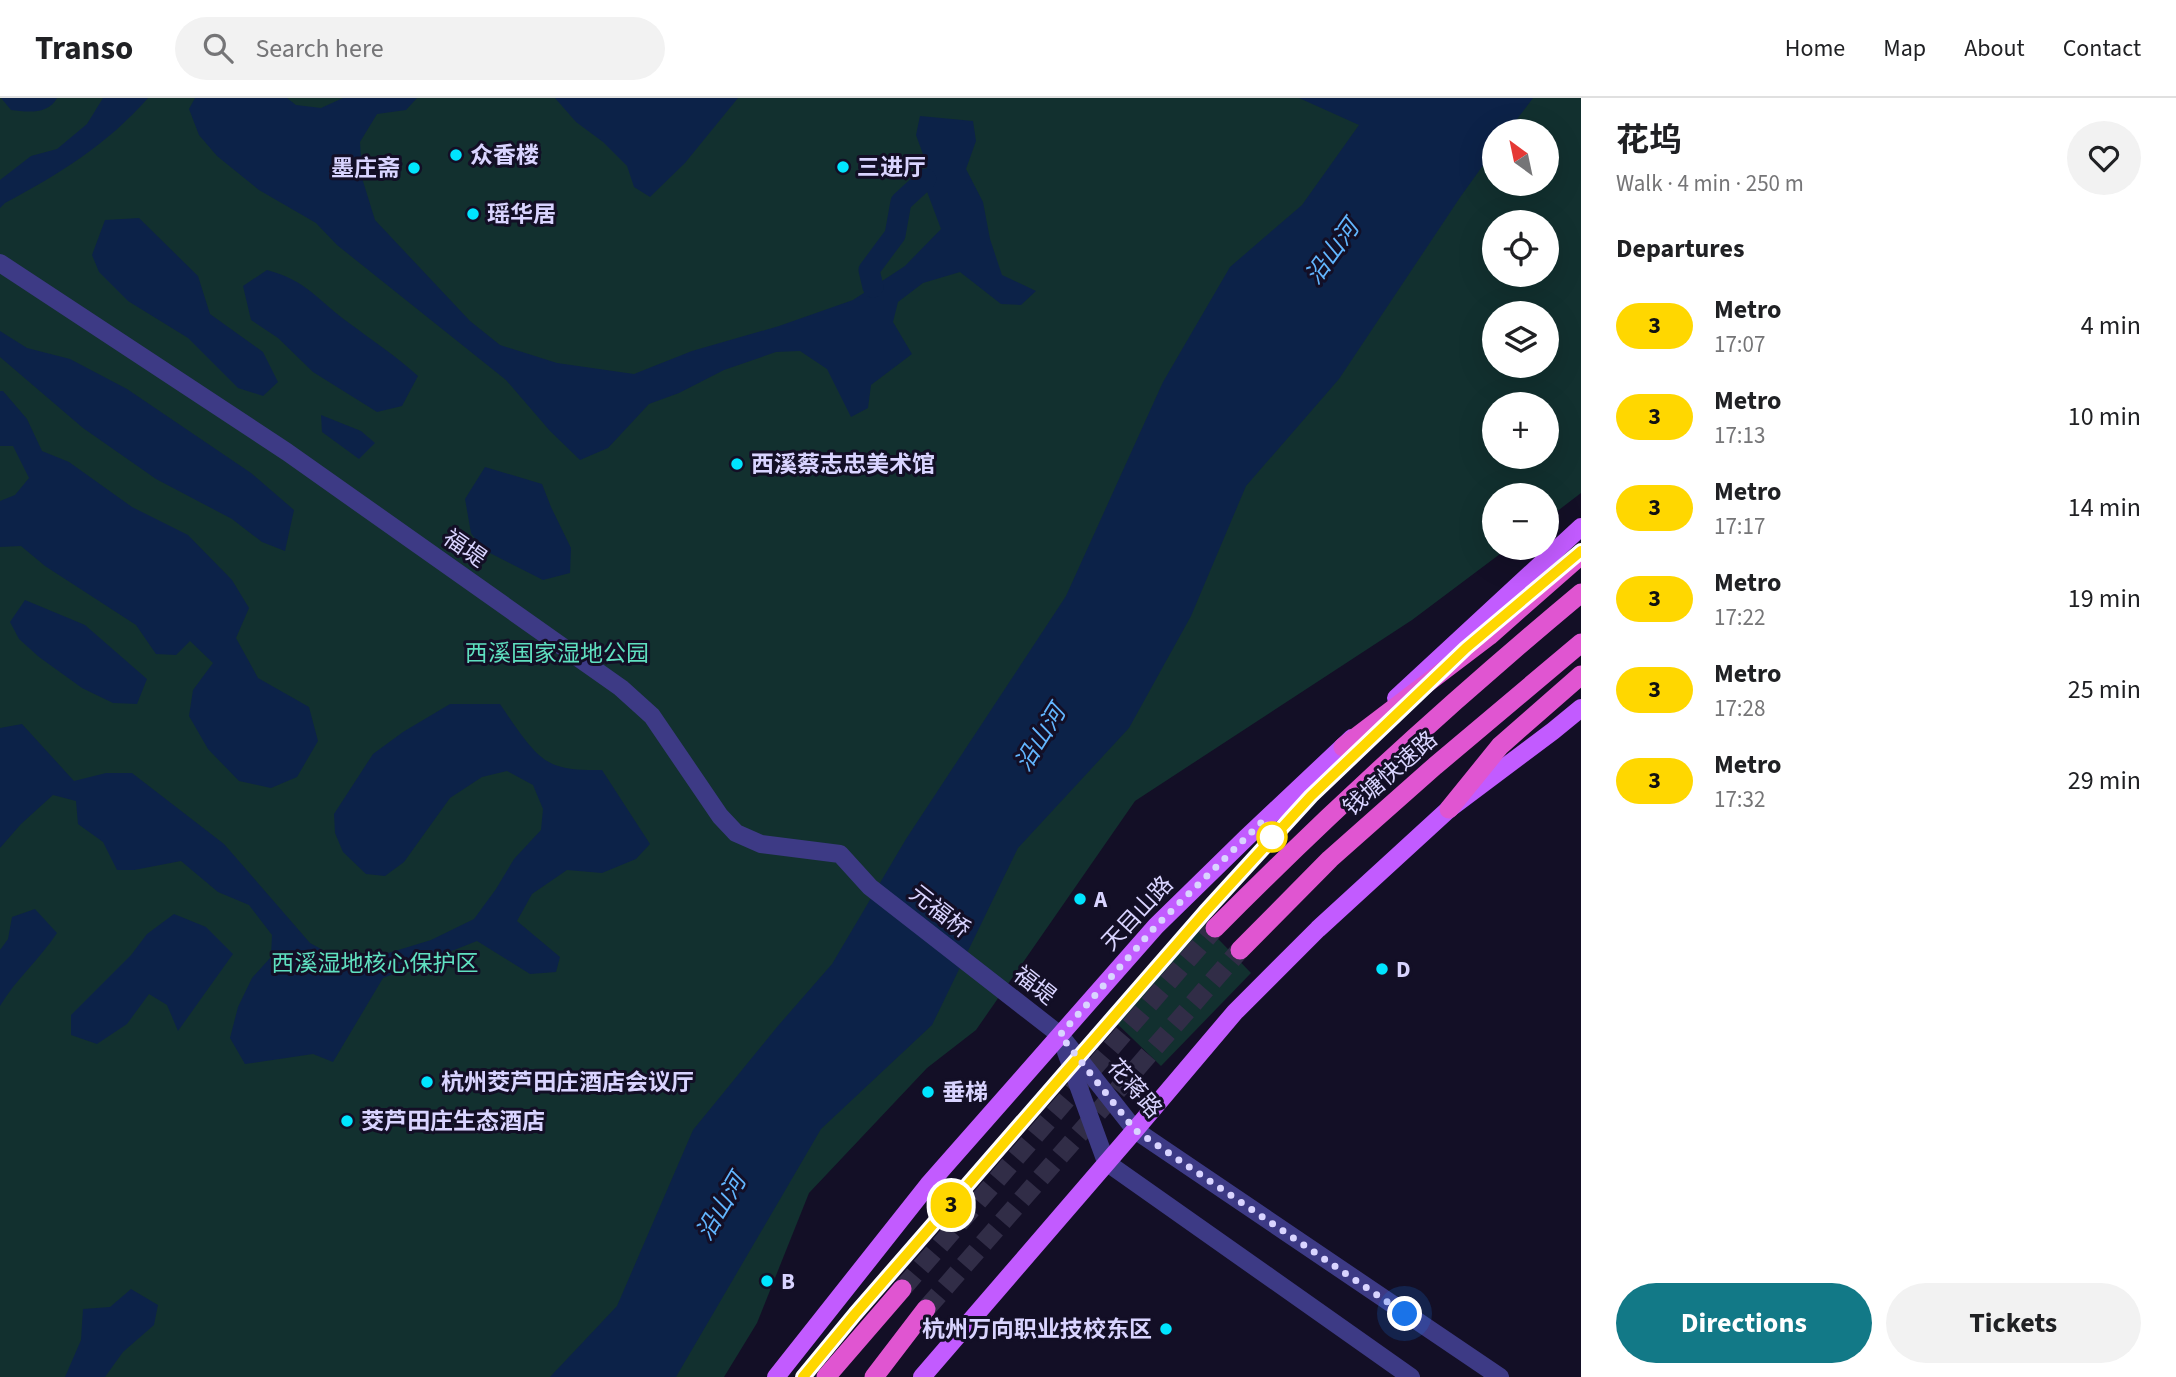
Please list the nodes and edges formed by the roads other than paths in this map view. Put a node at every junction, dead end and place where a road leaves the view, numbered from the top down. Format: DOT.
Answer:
graph roads {
  1 [pos="0,263"];
  2 [pos="1581,527"];
  3 [pos="1581,555"];
  4 [pos="1581,593"];
  5 [pos="1581,643"];
  6 [pos="1581,675"];
  7 [pos="1581,708"];
  8 [pos="1343,747"];
  9 [pos="1448,809"];
  10 [pos="870,887"];
  11 [pos="1215,928"];
  12 [pos="1240,950"];
  13 [pos="981,973"];
  14 [pos="1060,1035"];
  15 [pos="1135,1130"];
  16 [pos="1106,1162"];
  17 [pos="901,1289"];
  18 [pos="926,1309"];
  19 [pos="776,1377"];
  20 [pos="826,1377"];
  21 [pos="874,1377"];
  22 [pos="922,1377"];
  23 [pos="1411,1377"];
  24 [pos="1500,1377"];
  1 -- 10 [label="street, 福堤"];
  2 -- 8 [label="main road, 天目山路"];
  3 -- 8 [label="highway"];
  4 -- 11 [label="highway, 钱塘快速路"];
  5 -- 12 [label="highway, 钱塘快速路"];
  6 -- 9 [label="highway"];
  7 -- 9 [label="main road"];
  8 -- 14 [label="main road, 天目山路"];
  9 -- 15 [label="main road"];
  10 -- 13 [label="street, 元福桥"];
  13 -- 14 [label="street, 福堤"];
  14 -- 15 [label="street, 花蒋路"];
  14 -- 16 [label="street, 花蒋路"];
  14 -- 19 [label="main road, 天目山路"];
  15 -- 16 [label="main road"];
  15 -- 24 [label="street, 花蒋路"];
  16 -- 22 [label="main road"];
  16 -- 23 [label="street"];
  17 -- 20 [label="highway"];
  18 -- 21 [label="highway"];
}
